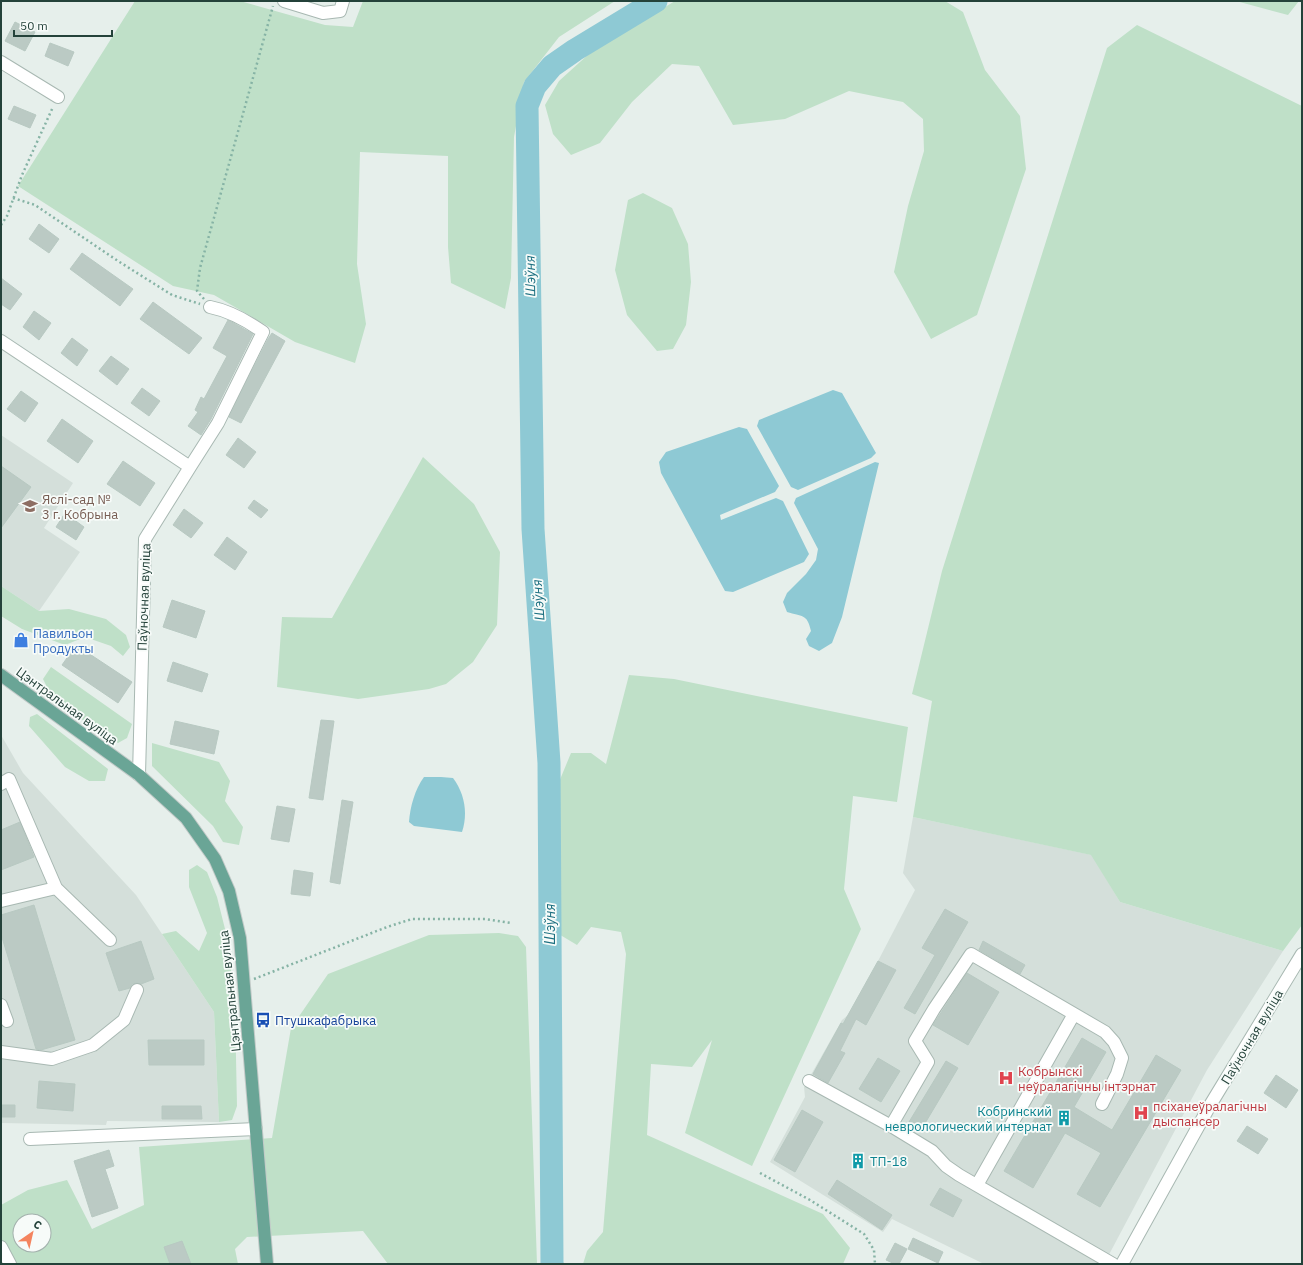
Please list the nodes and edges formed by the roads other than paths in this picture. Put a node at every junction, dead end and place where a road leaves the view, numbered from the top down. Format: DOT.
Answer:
graph roads {
  1 [pos="284,1"];
  2 [pos="344,1"];
  3 [pos="1,62"];
  4 [pos="58,97"];
  5 [pos="210,307"];
  6 [pos="1,341"];
  7 [pos="190,467"];
  8 [pos="1,675"];
  9 [pos="139,775"];
  10 [pos="1,784"];
  11 [pos="56,888"];
  12 [pos="1,901"];
  13 [pos="110,940"];
  14 [pos="1302,956"];
  15 [pos="137,990"];
  16 [pos="1,1006"];
  17 [pos="1074,1014"];
  18 [pos="7,1021"];
  19 [pos="1,1052"];
  20 [pos="809,1082"];
  21 [pos="1102,1104"];
  22 [pos="891,1126"];
  23 [pos="256,1129"];
  24 [pos="30,1138"];
  25 [pos="977,1185"];
  26 [pos="1,1247"];
  27 [pos="10,1264"];
  28 [pos="267,1264"];
  29 [pos="1113,1264"];
  30 [pos="1122,1264"];
  1 -- 2 [label="street"];
  3 -- 4 [label="street"];
  5 -- 7 [label="street, Паўночная вуліца"];
  6 -- 7 [label="street"];
  7 -- 9 [label="street, Паўночная вуліца"];
  8 -- 9 [label="main road, Цэнтральная вуліца"];
  9 -- 23 [label="main road, Цэнтральная вуліца"];
  10 -- 11 [label="street"];
  11 -- 12 [label="street"];
  11 -- 13 [label="street"];
  14 -- 30 [label="street, Паўночная вуліца"];
  15 -- 19 [label="street"];
  16 -- 18 [label="street"];
  17 -- 21 [label="street"];
  17 -- 22 [label="street"];
  17 -- 25 [label="street"];
  20 -- 22 [label="street"];
  22 -- 25 [label="street"];
  23 -- 24 [label="street"];
  23 -- 28 [label="main road, Цэнтральная вуліца"];
  25 -- 29 [label="street"];
  26 -- 27 [label="street"];
}
